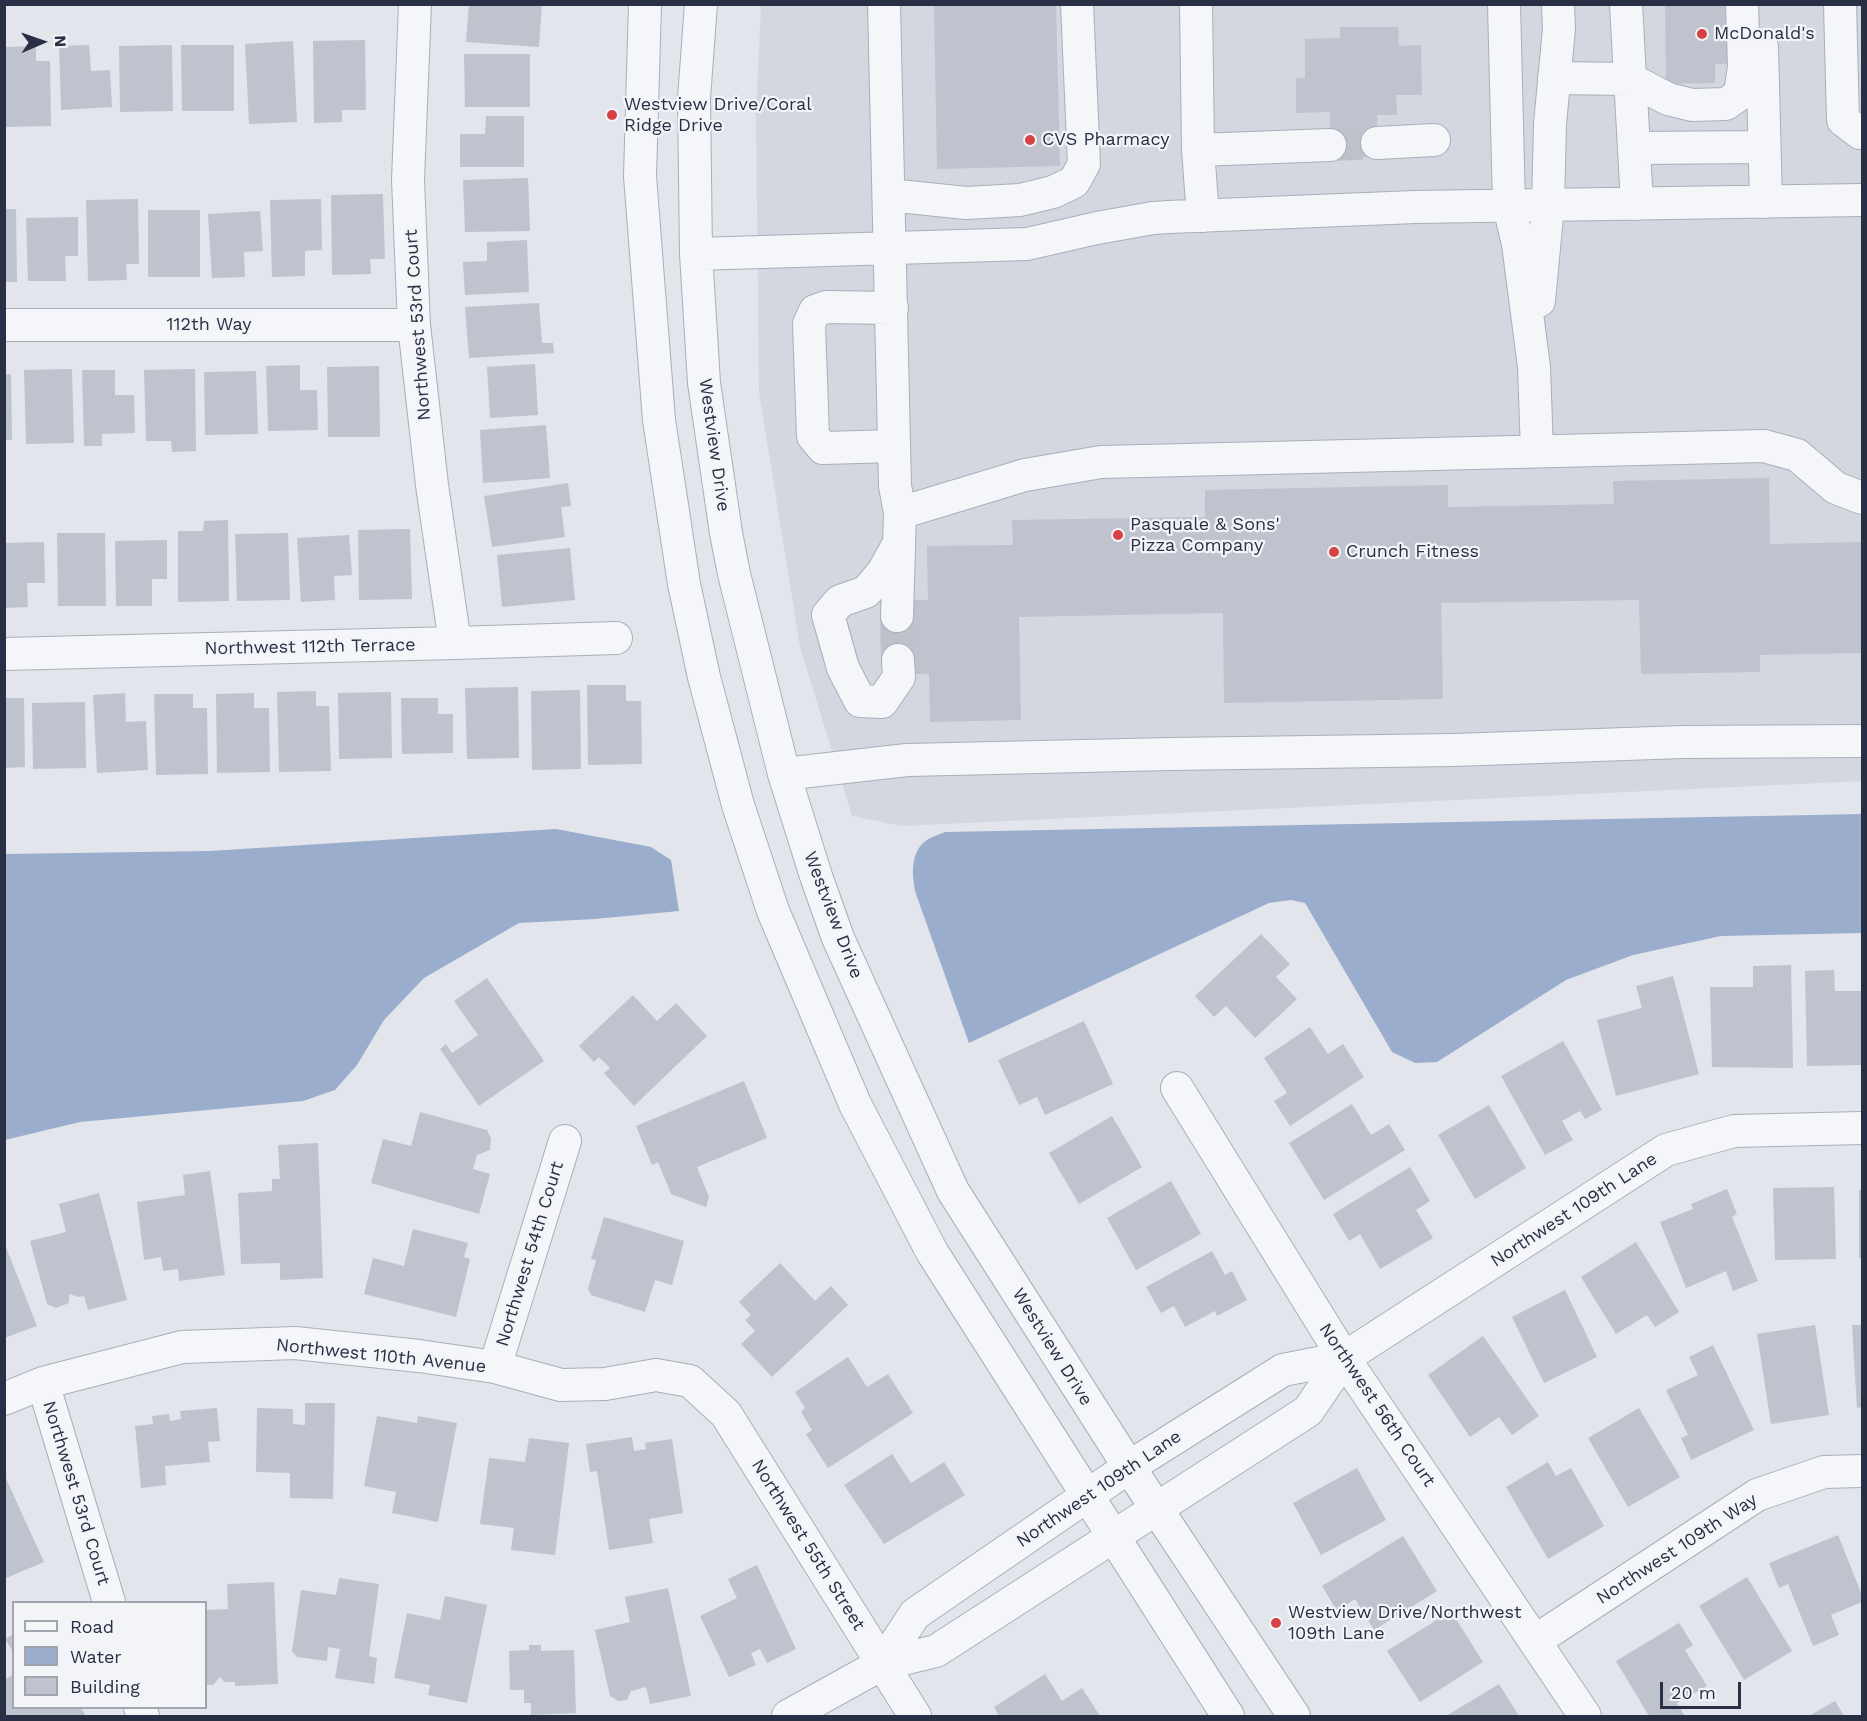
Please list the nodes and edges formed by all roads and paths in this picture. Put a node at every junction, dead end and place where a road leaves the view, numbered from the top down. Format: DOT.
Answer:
graph roads {
  1 [pos="415,4"];
  2 [pos="645,4"];
  3 [pos="701,4"];
  4 [pos="884,4"];
  5 [pos="1077,4"];
  6 [pos="1196,4"];
  7 [pos="1504,4"];
  8 [pos="1558,4"];
  9 [pos="1626,4"];
  10 [pos="1742,4"];
  11 [pos="1761,4"];
  12 [pos="1840,4"];
  13 [pos="1554,78"];
  14 [pos="1630,79"];
  15 [pos="1863,133"];
  16 [pos="1434,140"];
  17 [pos="1377,143"];
  18 [pos="1330,145"];
  19 [pos="1764,147"];
  20 [pos="1634,148"];
  21 [pos="1198,150"];
  22 [pos="889,195"];
  23 [pos="1863,200"];
  24 [pos="1766,202"];
  25 [pos="1637,204"];
  26 [pos="1509,206"];
  27 [pos="1548,206"];
  28 [pos="1203,216"];
  29 [pos="890,247"];
  30 [pos="696,254"];
  31 [pos="892,308"];
  32 [pos="4,325"];
  33 [pos="414,325"];
  34 [pos="1534,367"];
  35 [pos="894,446"];
  36 [pos="1537,451"];
  37 [pos="1863,498"];
  38 [pos="899,528"];
  39 [pos="897,616"];
  40 [pos="616,638"];
  41 [pos="455,644"];
  42 [pos="4,654"];
  43 [pos="898,660"];
  44 [pos="1863,741"];
  45 [pos="784,774"];
  46 [pos="1177,1088"];
  47 [pos="1863,1128"];
  48 [pos="566,1141"];
  49 [pos="1344,1358"];
  50 [pos="495,1367"];
  51 [pos="690,1381"];
  52 [pos="43,1383"];
  53 [pos="4,1399"];
  54 [pos="1129,1467"];
  55 [pos="1863,1471"];
  56 [pos="1088,1495"];
  57 [pos="1156,1508"];
  58 [pos="1112,1537"];
  59 [pos="109,1601"];
  60 [pos="1535,1641"];
  61 [pos="882,1664"];
  62 [pos="788,1716"];
  63 [pos="915,1716"];
  64 [pos="1228,1716"];
  65 [pos="1294,1716"];
  66 [pos="1585,1716"];
  1 -- 33 [label="street, Northwest 53rd Court"];
  2 -- 56 [label="street"];
  3 -- 30 [label="street, Westview Drive"];
  4 -- 22 [label="street"];
  5 -- 22 [label="street"];
  6 -- 21 [label="street"];
  7 -- 26 [label="street"];
  8 -- 13 [label="street"];
  9 -- 14 [label="street"];
  10 -- 14 [label="street"];
  11 -- 19 [label="street"];
  12 -- 15 [label="street"];
  13 -- 14 [label="street"];
  13 -- 27 [label="street"];
  14 -- 20 [label="street"];
  16 -- 17 [label="street"];
  18 -- 21 [label="street"];
  19 -- 20 [label="street"];
  19 -- 24 [label="street"];
  20 -- 25 [label="street"];
  21 -- 28 [label="street"];
  22 -- 29 [label="street"];
  23 -- 24 [label="street"];
  24 -- 25 [label="street"];
  25 -- 27 [label="street"];
  26 -- 27 [label="street"];
  26 -- 28 [label="street"];
  26 -- 34 [label="street"];
  27 -- 34 [label="street"];
  28 -- 29 [label="street"];
  29 -- 30 [label="street"];
  29 -- 31 [label="street"];
  30 -- 45 [label="street, Westview Drive"];
  31 -- 35 [label="street"];
  31 -- 35 [label="street"];
  32 -- 33 [label="street, 112th Way"];
  33 -- 41 [label="street, Northwest 53rd Court"];
  34 -- 36 [label="street"];
  35 -- 38 [label="street"];
  36 -- 37 [label="street"];
  36 -- 38 [label="street"];
  38 -- 39 [label="street"];
  38 -- 43 [label="street"];
  40 -- 41 [label="street, Northwest 112th Terrace"];
  41 -- 42 [label="street, Northwest 112th Terrace"];
  44 -- 45 [label="street"];
  45 -- 54 [label="street, Westview Drive"];
  46 -- 49 [label="street, Northwest 56th Court"];
  47 -- 49 [label="street, Northwest 109th Lane"];
  48 -- 50 [label="street, Northwest 54th Court"];
  49 -- 54 [label="street, Northwest 109th Lane"];
  49 -- 57 [label="street, Northwest 109th Lane"];
  49 -- 60 [label="street, Northwest 56th Court"];
  50 -- 51 [label="street, Northwest 110th Avenue"];
  50 -- 52 [label="street, Northwest 110th Avenue"];
  51 -- 61 [label="street, Northwest 55th Street"];
  52 -- 53 [label="street, Northwest 110th Avenue"];
  52 -- 59 [label="street, Northwest 53rd Court"];
  54 -- 56 [label="street, Northwest 109th Lane"];
  54 -- 57 [label="street, Westview Drive"];
  55 -- 60 [label="street, Northwest 109th Way"];
  56 -- 58 [label="street"];
  56 -- 61 [label="street, Northwest 109th Lane"];
  57 -- 58 [label="street, Northwest 109th Lane"];
  57 -- 65 [label="street, Westview Drive"];
  58 -- 61 [label="street, Northwest 109th Lane"];
  58 -- 64 [label="street"];
  60 -- 66 [label="street, Northwest 56th Court"];
  61 -- 62 [label="street, Northwest 109th Lane"];
  61 -- 63 [label="street, Northwest 55th Street"];
}
